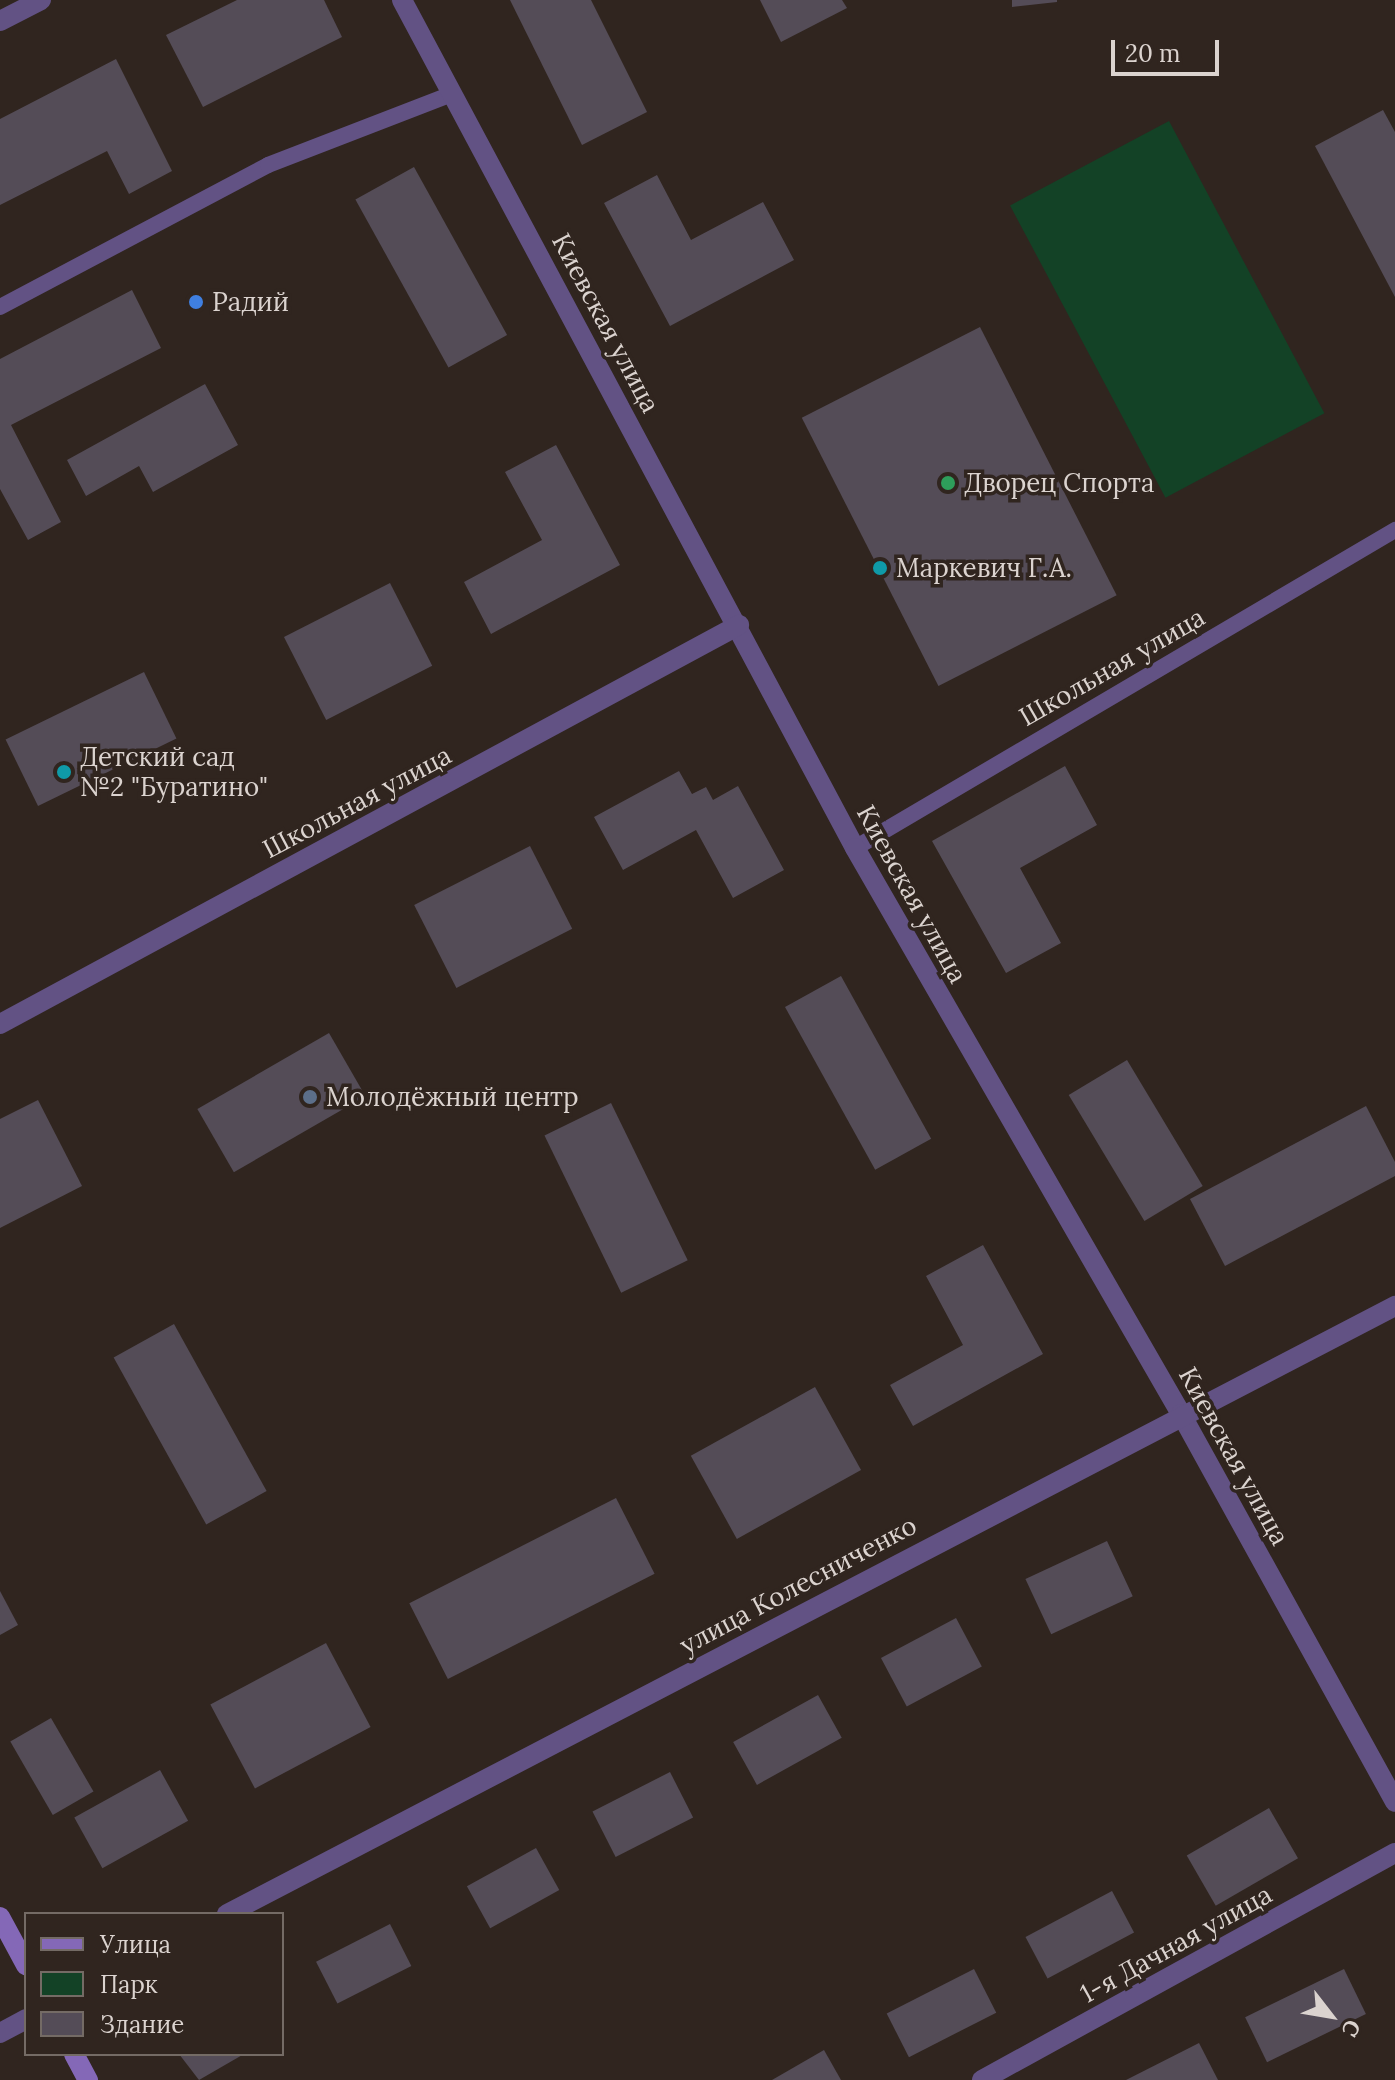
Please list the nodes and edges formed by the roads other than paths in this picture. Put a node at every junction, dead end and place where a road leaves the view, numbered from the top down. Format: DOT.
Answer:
graph roads {
  1 [pos="41,0"];
  2 [pos="402,0"];
  3 [pos="0,21"];
  4 [pos="452,94"];
  5 [pos="0,307"];
  6 [pos="1395,530"];
  7 [pos="739,625"];
  8 [pos="855,848"];
  9 [pos="0,1024"];
  10 [pos="1395,1306"];
  11 [pos="1181,1414"];
  12 [pos="1395,1802"];
  13 [pos="1395,1853"];
  14 [pos="231,1912"];
  15 [pos="0,1917"];
  16 [pos="24,1961"];
  17 [pos="24,2020"];
  18 [pos="0,2033"];
  19 [pos="75,2056"];
  20 [pos="88,2080"];
  21 [pos="982,2080"];
  1 -- 3 [label="street"];
  2 -- 4 [label="street, Киевская улица"];
  4 -- 5 [label="lane"];
  4 -- 7 [label="street, Киевская улица"];
  6 -- 8 [label="lane, Школьная улица"];
  7 -- 8 [label="street, Киевская улица"];
  7 -- 9 [label="street, Школьная улица"];
  8 -- 11 [label="street, Киевская улица"];
  10 -- 11 [label="street, улица Колесниченко"];
  11 -- 12 [label="street, Киевская улица"];
  11 -- 14 [label="street, улица Колесниченко"];
  13 -- 21 [label="street, 1-я Дачная улица"];
  15 -- 16 [label="street"];
  17 -- 18 [label="street"];
  19 -- 20 [label="street"];
}
